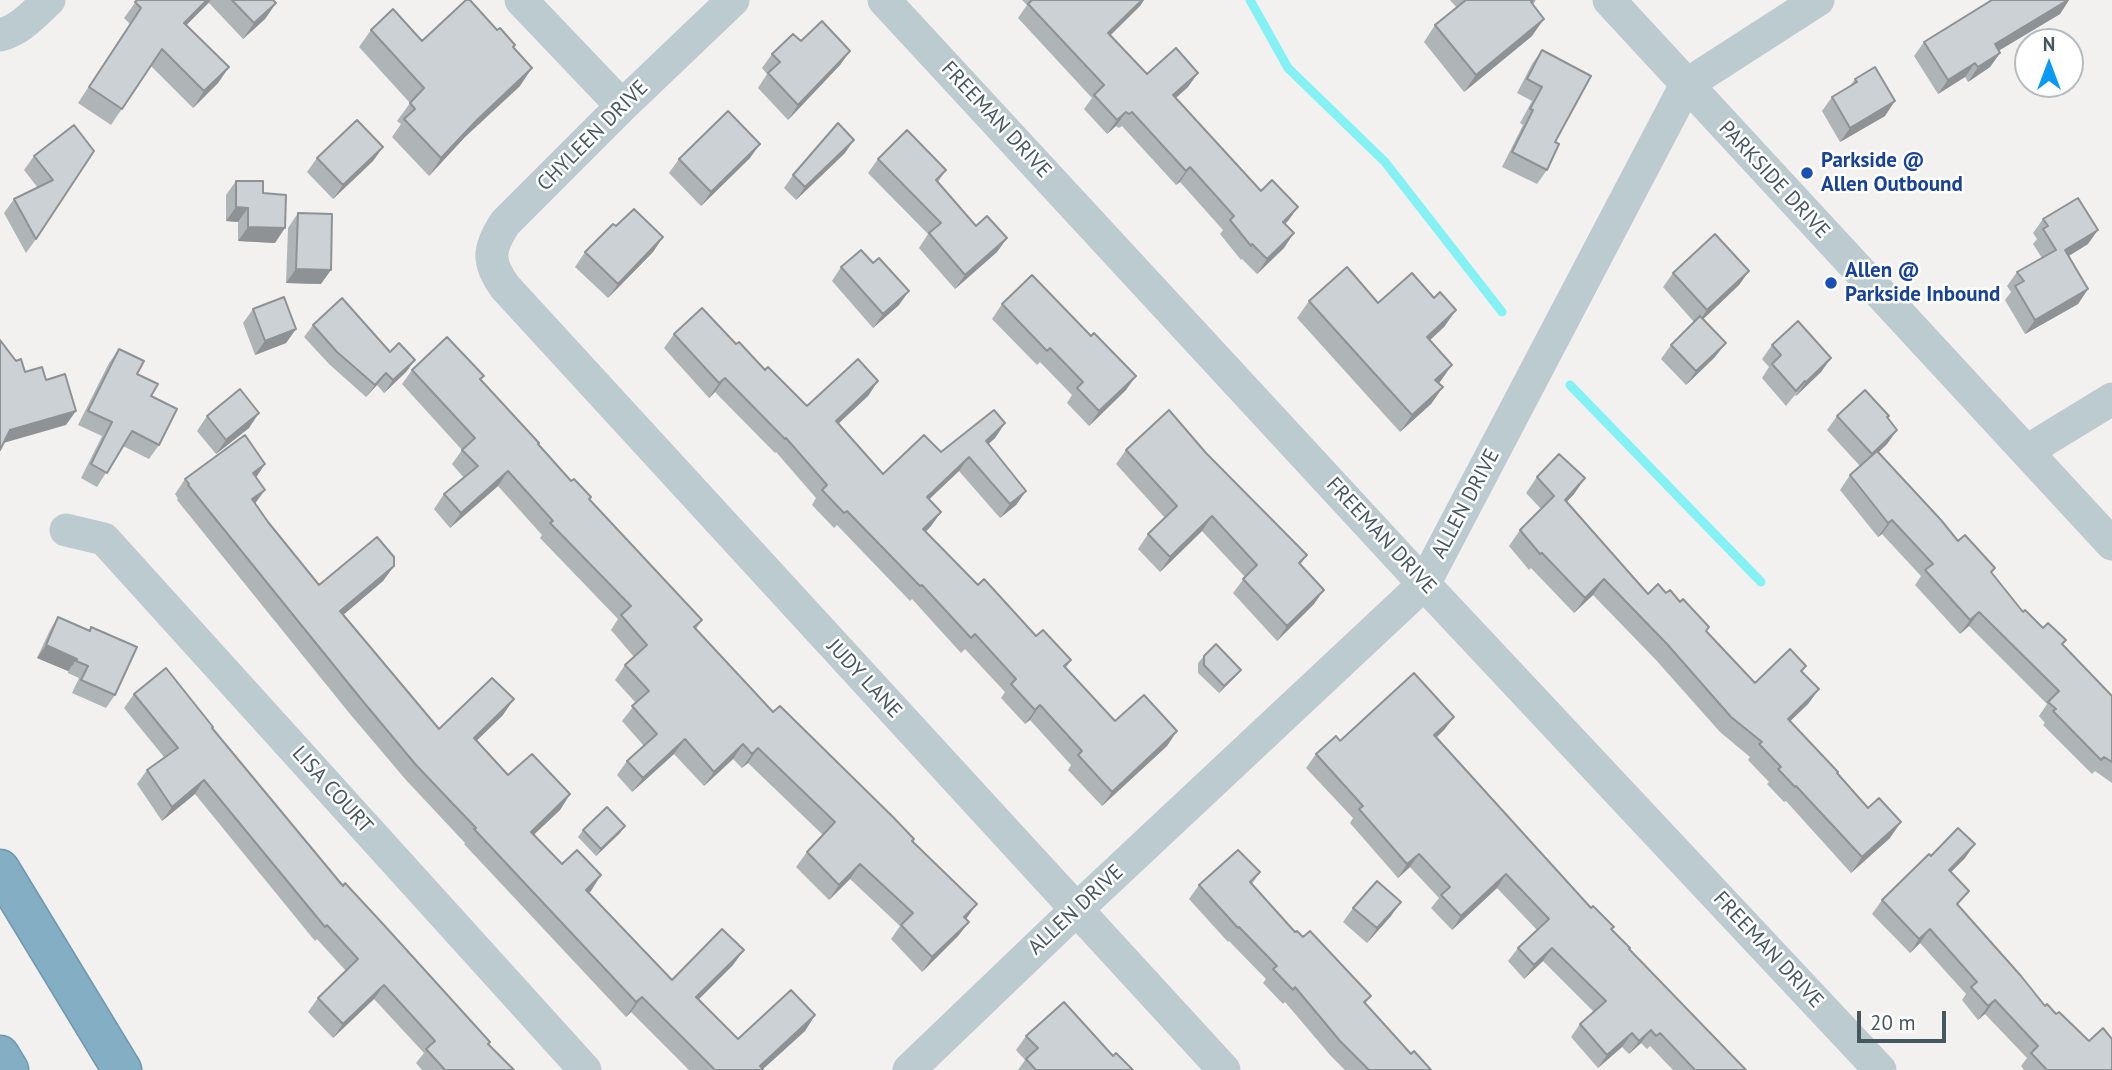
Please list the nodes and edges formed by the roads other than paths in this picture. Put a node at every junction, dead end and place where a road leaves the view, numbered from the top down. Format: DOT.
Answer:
graph roads {
  1 [pos="49,0"];
  2 [pos="521,0"];
  3 [pos="733,0"];
  4 [pos="884,0"];
  5 [pos="1609,0"];
  6 [pos="1818,0"];
  7 [pos="0,35"];
  8 [pos="1686,85"];
  9 [pos="622,106"];
  10 [pos="505,287"];
  11 [pos="2112,399"];
  12 [pos="2027,451"];
  13 [pos="66,530"];
  14 [pos="2112,544"];
  15 [pos="1424,584"];
  16 [pos="0,869"];
  17 [pos="1076,910"];
  18 [pos="0,1055"];
  19 [pos="9,1070"];
  20 [pos="122,1070"];
  21 [pos="585,1070"];
  22 [pos="909,1070"];
  23 [pos="1224,1070"];
  24 [pos="1880,1070"];
  1 -- 7 [label="street"];
  2 -- 9 [label="street"];
  3 -- 9 [label="street, CHYLEEN DRIVE"];
  4 -- 15 [label="street, FREEMAN DRIVE"];
  5 -- 8 [label="street, PARKSIDE DRIVE"];
  6 -- 8 [label="street, ALLEN DRIVE"];
  8 -- 12 [label="street, PARKSIDE DRIVE"];
  8 -- 15 [label="street, ALLEN DRIVE"];
  9 -- 10 [label="street, CHYLEEN DRIVE"];
  10 -- 17 [label="street, JUDY LANE"];
  11 -- 12 [label="street"];
  12 -- 14 [label="street, PARKSIDE DRIVE"];
  13 -- 21 [label="street, LISA COURT"];
  15 -- 17 [label="street, ALLEN DRIVE"];
  15 -- 24 [label="street, FREEMAN DRIVE"];
  16 -- 20 [label="highway"];
  17 -- 22 [label="street, ALLEN DRIVE"];
  17 -- 23 [label="street, JUDY LANE"];
  18 -- 19 [label="highway"];
}
